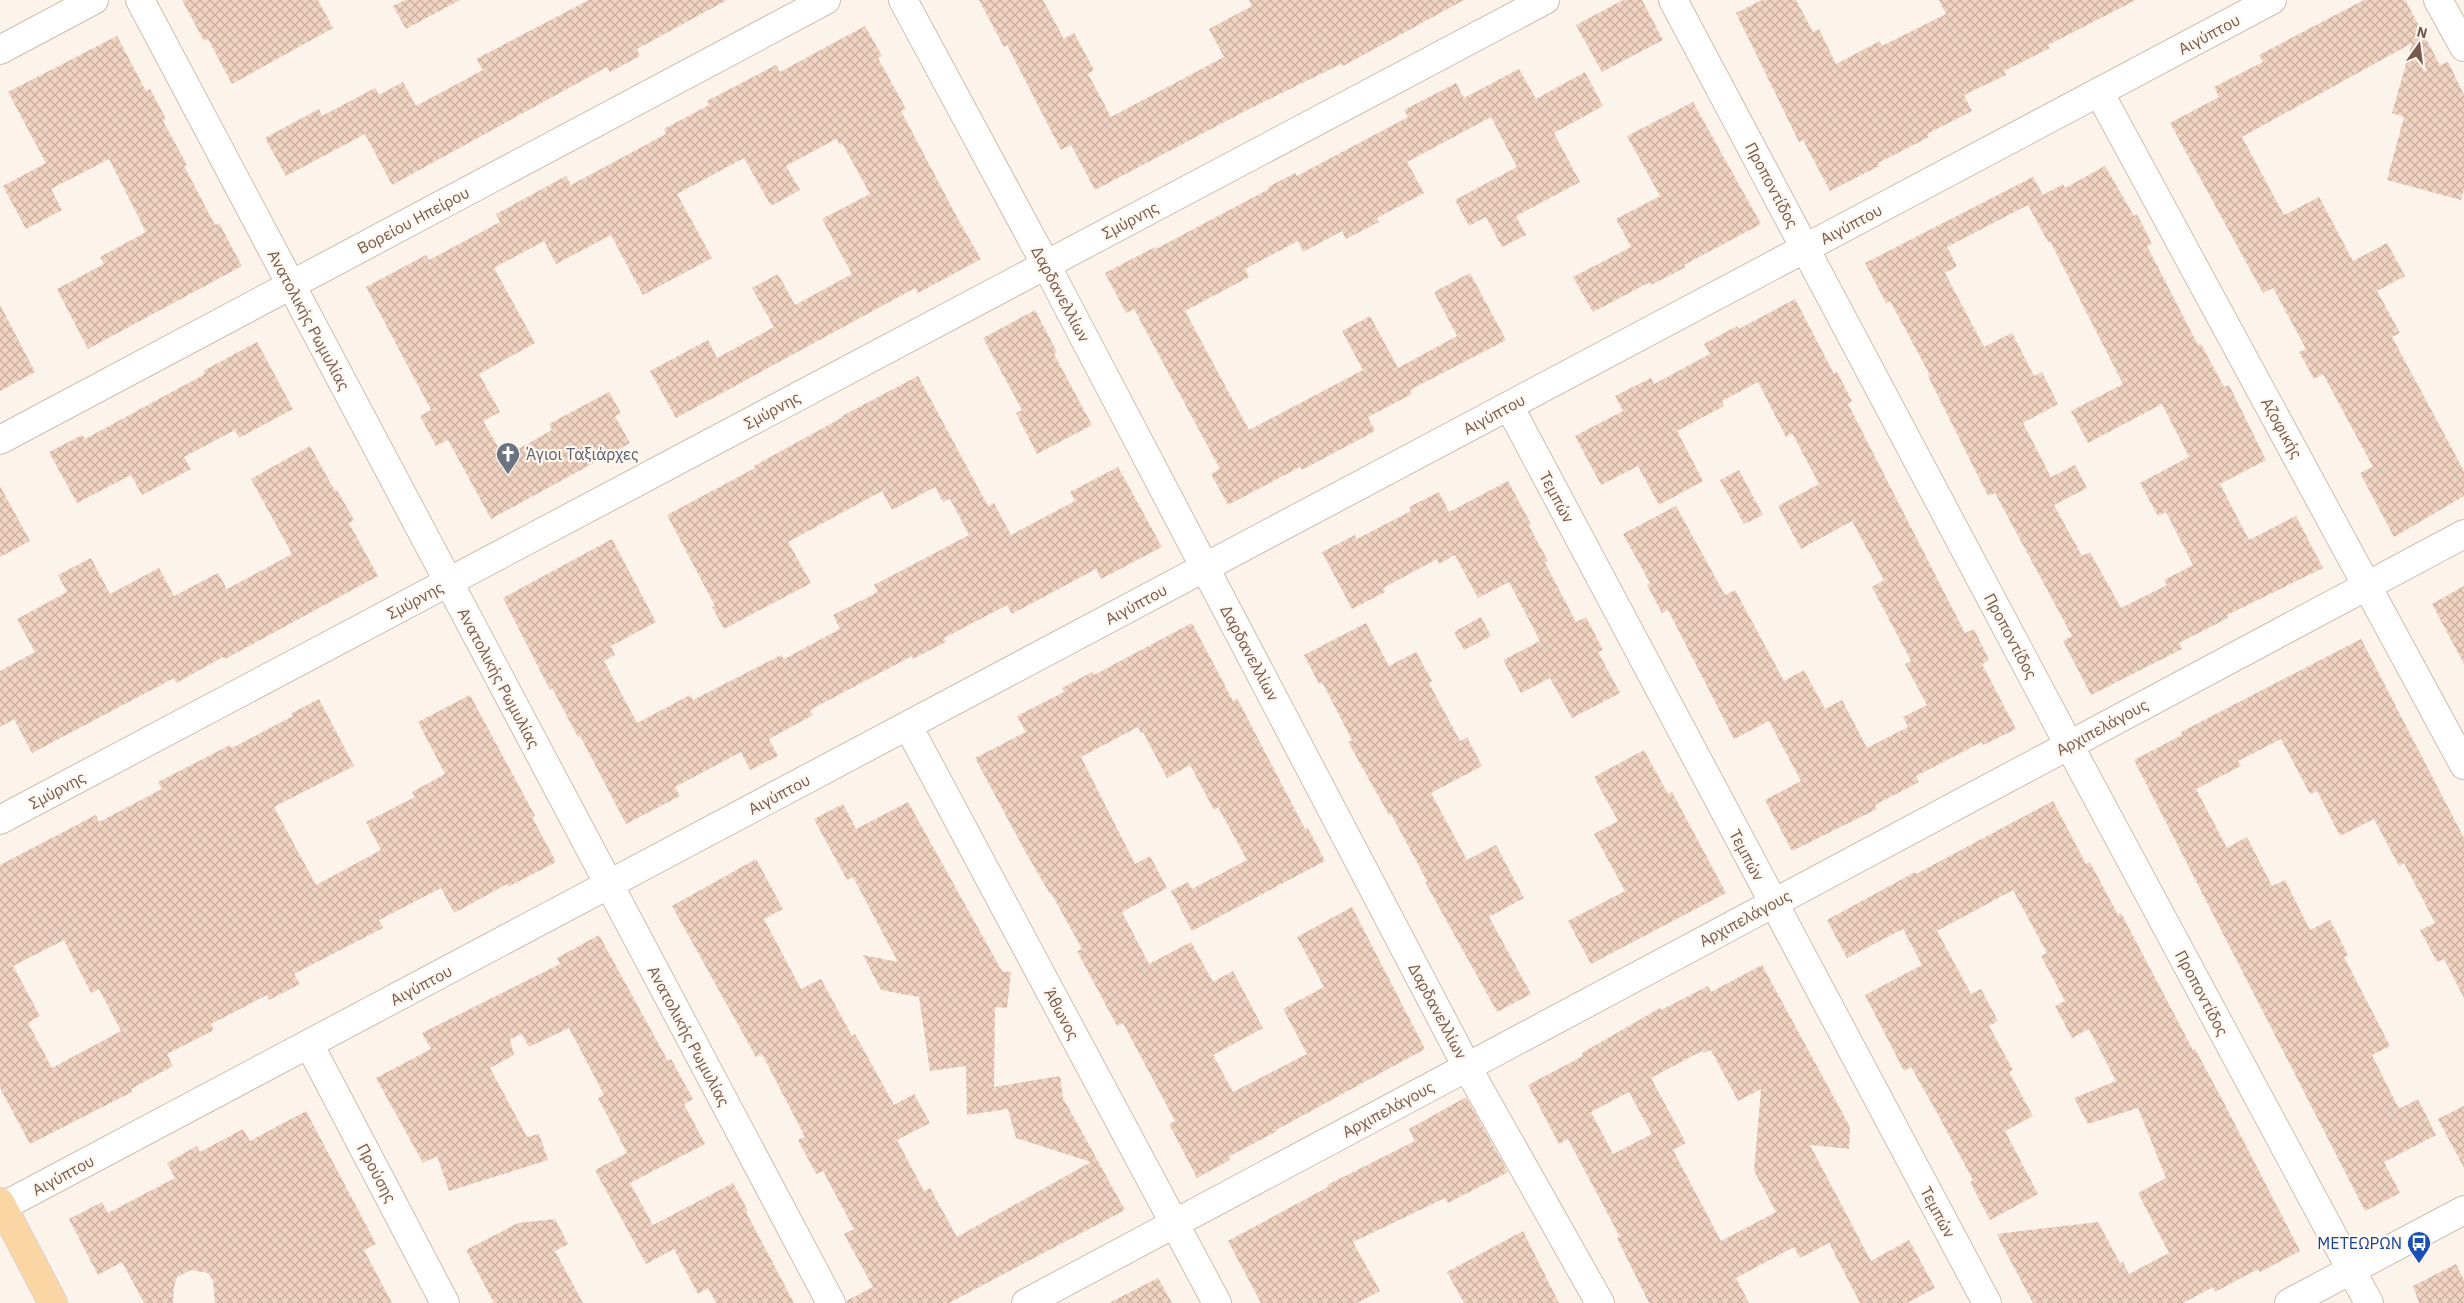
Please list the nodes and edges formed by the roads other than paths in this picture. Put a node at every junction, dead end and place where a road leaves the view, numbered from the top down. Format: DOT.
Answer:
graph roads {
  1 [pos="94,0"];
  2 [pos="140,0"];
  3 [pos="826,0"];
  4 [pos="903,0"];
  5 [pos="1545,0"];
  6 [pos="1674,0"];
  7 [pos="2272,0"];
  8 [pos="2438,0"];
  9 [pos="2464,47"];
  10 [pos="0,50"];
  11 [pos="2100,92"];
  12 [pos="1806,248"];
  13 [pos="1046,265"];
  14 [pos="291,285"];
  15 [pos="1509,406"];
  16 [pos="0,440"];
  17 [pos="2464,534"];
  18 [pos="1205,568"];
  19 [pos="448,582"];
  20 [pos="2368,585"];
  21 [pos="908,726"];
  22 [pos="2069,745"];
  23 [pos="2464,765"];
  24 [pos="0,820"];
  25 [pos="609,885"];
  26 [pos="1773,904"];
  27 [pos="309,1044"];
  28 [pos="1467,1067"];
  29 [pos="1,1206"];
  30 [pos="2464,1210"];
  31 [pos="1175,1224"];
  32 [pos="2352,1270"];
  33 [pos="53,1303"];
  34 [pos="445,1303"];
  35 [pos="831,1303"];
  36 [pos="1026,1303"];
  37 [pos="1217,1303"];
  38 [pos="1600,1303"];
  39 [pos="1987,1303"];
  40 [pos="2289,1303"];
  41 [pos="2369,1303"];
  1 -- 10 [label="street"];
  2 -- 14 [label="street, Ανατολικής Ρωμυλίας"];
  3 -- 14 [label="street, Βορείου Ηπείρου"];
  4 -- 13 [label="street, Δαρδανελλίων"];
  5 -- 13 [label="street, Σμύρνης"];
  6 -- 12 [label="street, Προποντίδος"];
  7 -- 11 [label="street, Αιγύπτου"];
  8 -- 9 [label="street"];
  11 -- 12 [label="street, Αιγύπτου"];
  11 -- 20 [label="street, Αζοφικής"];
  12 -- 15 [label="street, Αιγύπτου"];
  12 -- 22 [label="street, Προποντίδος"];
  13 -- 18 [label="street, Δαρδανελλίων"];
  13 -- 19 [label="street, Σμύρνης"];
  14 -- 16 [label="street, Βορείου Ηπείρου"];
  14 -- 19 [label="street, Ανατολικής Ρωμυλίας"];
  15 -- 18 [label="street, Αιγύπτου"];
  15 -- 26 [label="street, Τεμπών"];
  17 -- 20 [label="street, Αρχιπελάγους"];
  18 -- 21 [label="street, Αιγύπτου"];
  18 -- 28 [label="street, Δαρδανελλίων"];
  19 -- 24 [label="street, Σμύρνης"];
  19 -- 25 [label="street, Ανατολικής Ρωμυλίας"];
  20 -- 22 [label="street, Αρχιπελάγους"];
  20 -- 23 [label="street, Αζοφικής"];
  21 -- 25 [label="street, Αιγύπτου"];
  21 -- 31 [label="street, Άθωνος"];
  22 -- 26 [label="street, Αρχιπελάγους"];
  22 -- 32 [label="street, Προποντίδος"];
  25 -- 27 [label="street, Αιγύπτου"];
  25 -- 35 [label="street, Ανατολικής Ρωμυλίας"];
  26 -- 28 [label="street, Αρχιπελάγους"];
  26 -- 39 [label="street, Τεμπών"];
  27 -- 29 [label="street, Αιγύπτου"];
  27 -- 34 [label="street, Προύσης"];
  28 -- 31 [label="street, Αρχιπελάγους"];
  28 -- 38 [label="street, Δαρδανελλίων"];
  29 -- 33 [label="main road"];
  30 -- 32 [label="street"];
  31 -- 36 [label="street, Αρχιπελάγους"];
  31 -- 37 [label="street, Άθωνος"];
  32 -- 40 [label="street"];
  32 -- 41 [label="street, Προποντίδος"];
}
